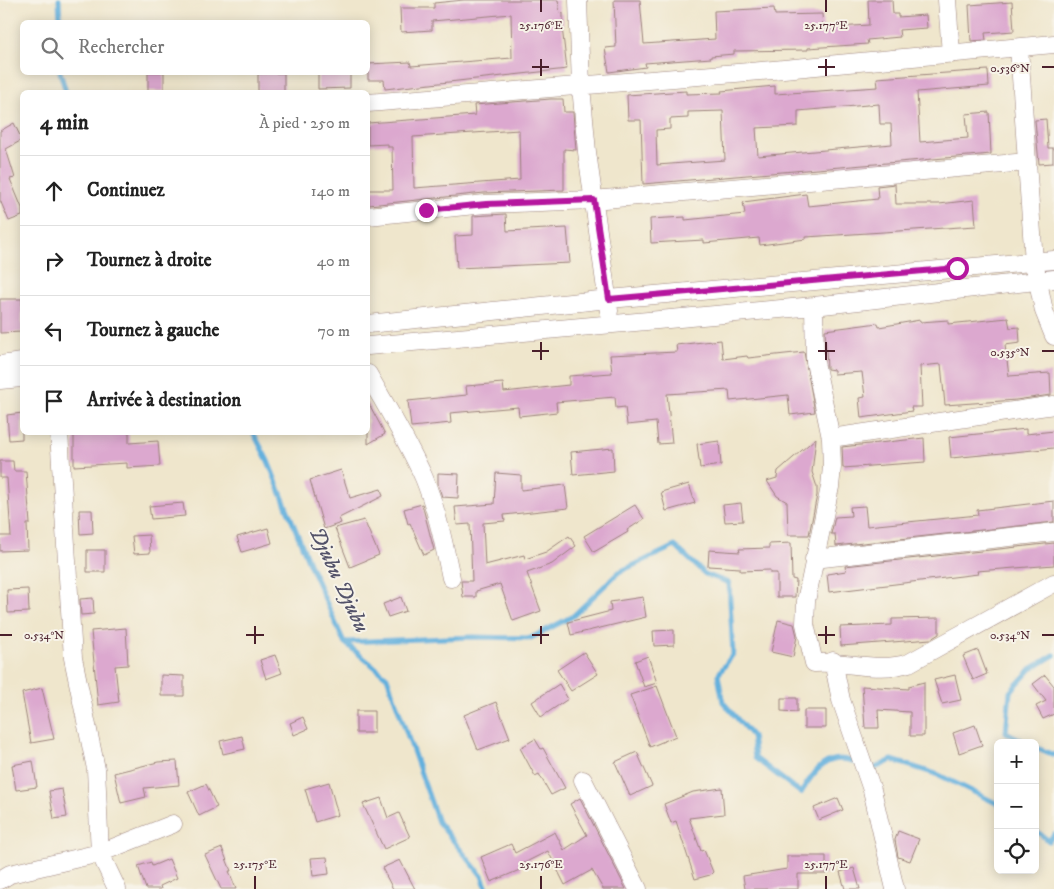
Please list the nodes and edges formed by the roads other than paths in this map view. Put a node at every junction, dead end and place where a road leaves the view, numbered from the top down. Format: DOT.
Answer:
graph roads {
  1 [pos="578,0"];
  2 [pos="946,0"];
  3 [pos="1054,44"];
  4 [pos="1019,48"];
  5 [pos="951,54"];
  6 [pos="581,86"];
  7 [pos="370,103"];
  8 [pos="1027,162"];
  9 [pos="594,200"];
  10 [pos="370,216"];
  11 [pos="1054,260"];
  12 [pos="1034,262"];
  13 [pos="1045,280"];
  14 [pos="609,299"];
  15 [pos="814,306"];
  16 [pos="370,324"];
  17 [pos="610,324"];
  18 [pos="1054,336"];
  19 [pos="370,346"];
  20 [pos="20,362"];
  21 [pos="0,365"];
  22 [pos="370,377"];
  23 [pos="20,378"];
  24 [pos="0,380"];
  25 [pos="1054,405"];
  26 [pos="60,435"];
  27 [pos="831,438"];
  28 [pos="1054,532"];
  29 [pos="814,558"];
  30 [pos="452,578"];
  31 [pos="1054,583"];
  32 [pos="833,661"];
  33 [pos="583,780"];
  34 [pos="173,824"];
  35 [pos="100,853"];
  36 [pos="0,880"];
  37 [pos="117,889"];
  38 [pos="638,889"];
  39 [pos="895,889"];
  1 -- 6 [label="street"];
  2 -- 5 [label="street"];
  3 -- 4 [label="street"];
  4 -- 5 [label="street"];
  4 -- 8 [label="street"];
  5 -- 6 [label="street"];
  6 -- 7 [label="street"];
  6 -- 9 [label="street"];
  8 -- 9 [label="street"];
  8 -- 12 [label="street"];
  9 -- 10 [label="street"];
  9 -- 14 [label="street"];
  11 -- 12 [label="street"];
  12 -- 13 [label="street"];
  12 -- 14 [label="street"];
  13 -- 15 [label="street"];
  13 -- 18 [label="street"];
  14 -- 16 [label="street"];
  14 -- 17 [label="street"];
  15 -- 17 [label="street"];
  15 -- 27 [label="street"];
  17 -- 19 [label="street"];
  20 -- 21 [label="street"];
  22 -- 30 [label="street"];
  23 -- 24 [label="street"];
  25 -- 27 [label="street"];
  26 -- 35 [label="street"];
  27 -- 29 [label="street"];
  28 -- 29 [label="street"];
  29 -- 32 [label="street"];
  31 -- 32 [label="street"];
  32 -- 39 [label="street"];
  33 -- 38 [label="street"];
  34 -- 35 [label="street"];
  35 -- 36 [label="street"];
  35 -- 37 [label="street"];
}
